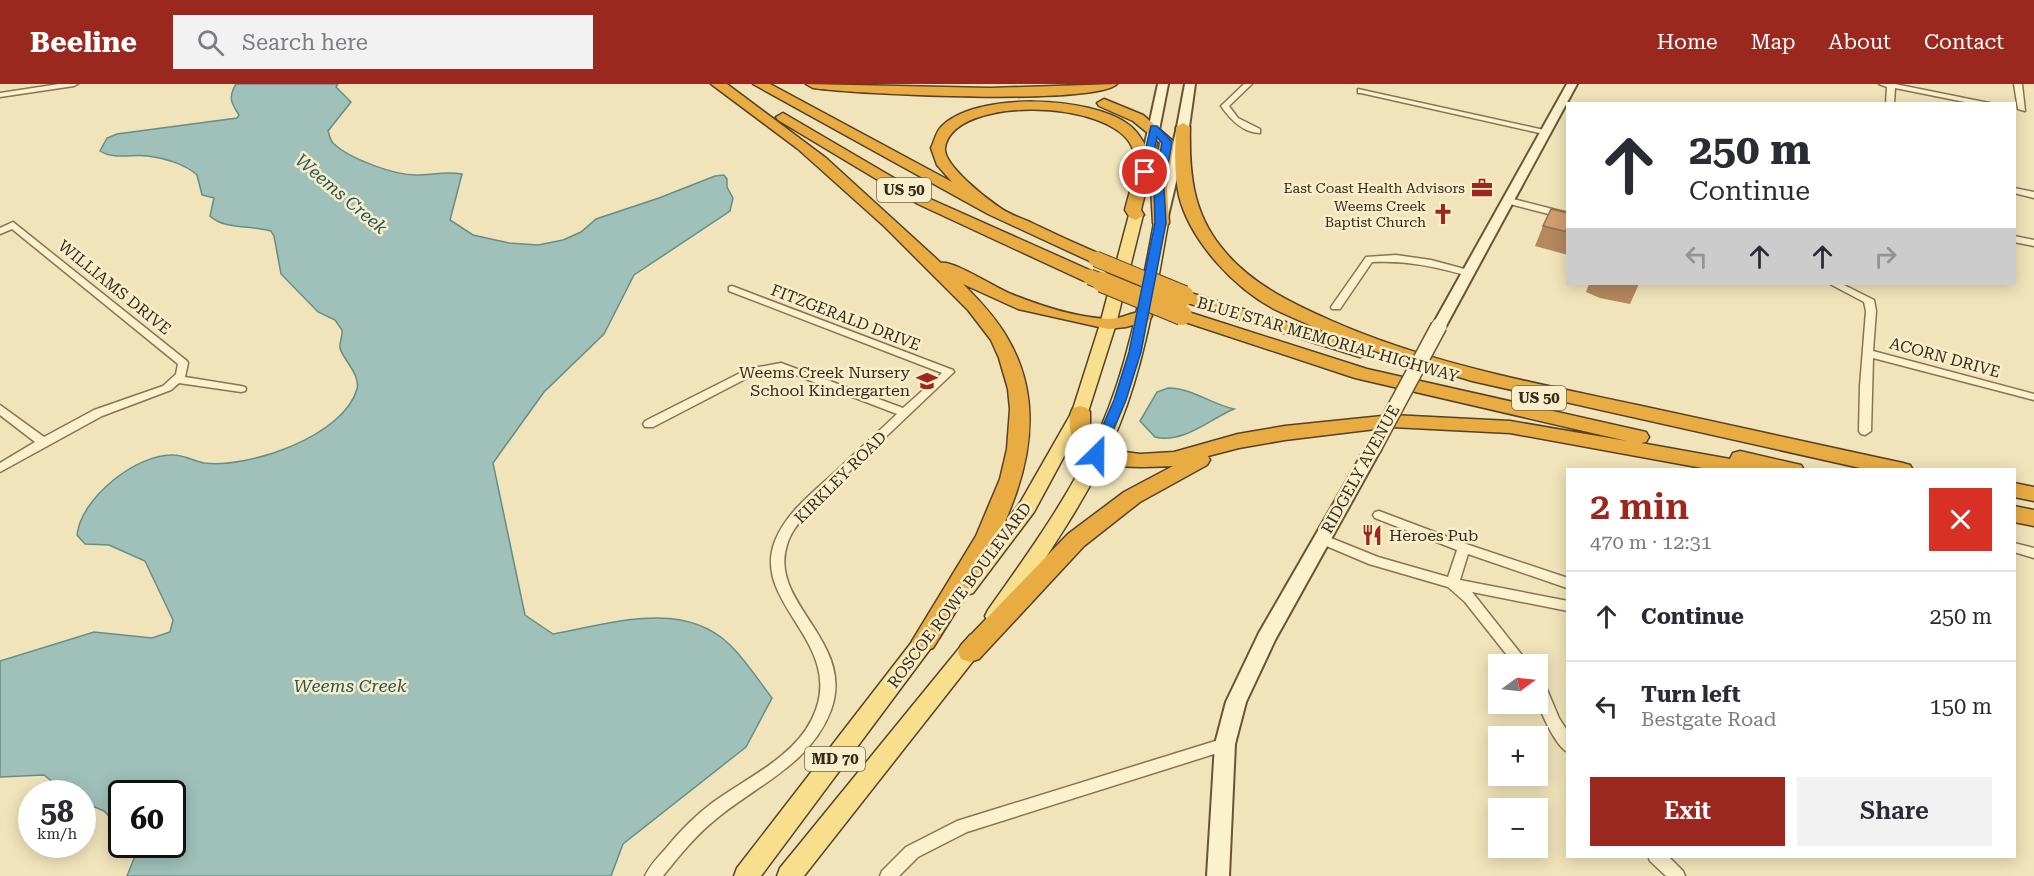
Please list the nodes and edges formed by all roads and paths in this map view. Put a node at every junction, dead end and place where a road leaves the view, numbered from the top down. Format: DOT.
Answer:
graph roads {
  1 [pos="74,84"];
  2 [pos="718,84"];
  3 [pos="729,84"];
  4 [pos="760,84"];
  5 [pos="813,84"];
  6 [pos="1110,84"];
  7 [pos="1162,84"];
  8 [pos="1190,84"];
  9 [pos="1248,84"];
  10 [pos="1572,84"];
  11 [pos="2018,84"];
  12 [pos="1887,85"];
  13 [pos="1361,91"];
  14 [pos="1017,92"];
  15 [pos="0,95"];
  16 [pos="1890,102"];
  17 [pos="1979,102"];
  18 [pos="2018,109"];
  19 [pos="2034,111"];
  20 [pos="1183,127"];
  21 [pos="1154,128"];
  22 [pos="1257,131"];
  23 [pos="1544,132"];
  24 [pos="2016,190"];
  25 [pos="2034,195"];
  26 [pos="1509,201"];
  27 [pos="994,211"];
  28 [pos="1136,215"];
  29 [pos="1566,215"];
  30 [pos="887,221"];
  31 [pos="1161,223"];
  32 [pos="0,225"];
  33 [pos="13,225"];
  34 [pos="0,231"];
  35 [pos="2016,239"];
  36 [pos="2034,243"];
  37 [pos="1469,273"];
  38 [pos="1836,285"];
  39 [pos="732,289"];
  40 [pos="1183,305"];
  41 [pos="1336,307"];
  42 [pos="1143,316"];
  43 [pos="1108,324"];
  44 [pos="1867,353"];
  45 [pos="949,372"];
  46 [pos="177,379"];
  47 [pos="241,388"];
  48 [pos="2034,397"];
  49 [pos="0,409"];
  50 [pos="1080,412"];
  51 [pos="905,413"];
  52 [pos="649,424"];
  53 [pos="1865,431"];
  54 [pos="1238,441"];
  55 [pos="43,442"];
  56 [pos="1096,455"];
  57 [pos="0,468"];
  58 [pos="1743,468"];
  59 [pos="1785,468"];
  60 [pos="1892,468"];
  61 [pos="1893,468"];
  62 [pos="2016,490"];
  63 [pos="2034,494"];
  64 [pos="2016,514"];
  65 [pos="1379,515"];
  66 [pos="2034,518"];
  67 [pos="1322,539"];
  68 [pos="1464,548"];
  69 [pos="2016,548"];
  70 [pos="2034,553"];
  71 [pos="1452,583"];
  72 [pos="1566,583"];
  73 [pos="1566,606"];
  74 [pos="924,641"];
  75 [pos="969,652"];
  76 [pos="1514,654"];
  77 [pos="1548,709"];
  78 [pos="1566,743"];
  79 [pos="1225,744"];
  80 [pos="1658,858"];
  81 [pos="653,876"];
  82 [pos="747,876"];
  83 [pos="789,876"];
  84 [pos="888,876"];
  85 [pos="1218,876"];
  86 [pos="1677,876"];
  1 -- 15 [label="street"];
  2 -- 30 [label="highway"];
  3 -- 40 [label="highway, BLUE STAR MEMORIAL HIGHWAY / US 50, bridge"];
  4 -- 27 [label="highway, BLUE STAR MEMORIAL HIGHWAY / US 50"];
  5 -- 14 [label="highway"];
  6 -- 14 [label="highway"];
  7 -- 21 [label="main road, MD 70"];
  8 -- 20 [label="main road, MD 70"];
  9 -- 22 [label="street"];
  10 -- 23 [label="main road, RIDGELY AVENUE"];
  11 -- 18 [label="street"];
  12 -- 16 [label="street"];
  12 -- 17 [label="street"];
  13 -- 23 [label="street"];
  14 -- 21 [label="highway"];
  18 -- 19 [label="street"];
  20 -- 31 [label="main road, MD 70"];
  20 -- 61 [label="highway"];
  21 -- 28 [label="main road, MD 70"];
  21 -- 31 [label="highway"];
  23 -- 26 [label="main road, RIDGELY AVENUE"];
  24 -- 25 [label="street"];
  26 -- 29 [label="street"];
  26 -- 37 [label="main road, RIDGELY AVENUE"];
  27 -- 28 [label="highway"];
  27 -- 40 [label="highway, BLUE STAR MEMORIAL HIGHWAY / US 50, bridge"];
  28 -- 43 [label="main road, ROSCOE ROWE BOULEVARD / MD 70"];
  30 -- 43 [label="highway"];
  30 -- 74 [label="highway"];
  31 -- 42 [label="main road, MD 70"];
  32 -- 33 [label="street"];
  33 -- 34 [label="street"];
  33 -- 46 [label="street, WILLIAMS DRIVE"];
  35 -- 36 [label="street"];
  37 -- 41 [label="street"];
  37 -- 67 [label="main road, RIDGELY AVENUE, bridge"];
  38 -- 44 [label="street, ACORN DRIVE"];
  39 -- 45 [label="street, FITZGERALD DRIVE"];
  40 -- 59 [label="highway, BLUE STAR MEMORIAL HIGHWAY / US 50"];
  40 -- 60 [label="highway, BLUE STAR MEMORIAL HIGHWAY / US 50"];
  42 -- 43 [label="highway"];
  42 -- 56 [label="main road, MD 70"];
  43 -- 50 [label="main road, ROSCOE ROWE BOULEVARD / MD 70"];
  44 -- 48 [label="street, ACORN DRIVE"];
  44 -- 53 [label="street"];
  45 -- 51 [label="street, KIRKLEY ROAD"];
  46 -- 47 [label="street"];
  46 -- 55 [label="street"];
  49 -- 55 [label="street"];
  50 -- 56 [label="highway"];
  50 -- 74 [label="main road, ROSCOE ROWE BOULEVARD / MD 70"];
  51 -- 52 [label="street"];
  51 -- 81 [label="street, KIRKLEY ROAD"];
  54 -- 56 [label="highway"];
  54 -- 58 [label="highway"];
  54 -- 75 [label="highway"];
  55 -- 57 [label="street"];
  56 -- 75 [label="main road, MD 70"];
  62 -- 63 [label="highway"];
  64 -- 66 [label="highway"];
  65 -- 68 [label="street"];
  67 -- 71 [label="street"];
  67 -- 79 [label="main road, RIDGELY AVENUE"];
  68 -- 71 [label="street"];
  68 -- 72 [label="street"];
  69 -- 70 [label="street"];
  71 -- 73 [label="street"];
  71 -- 76 [label="street"];
  74 -- 82 [label="main road, ROSCOE ROWE BOULEVARD / MD 70"];
  75 -- 83 [label="main road, MD 70"];
  77 -- 78 [label="street"];
  79 -- 84 [label="street"];
  79 -- 85 [label="main road, RIDGELY AVENUE"];
  80 -- 86 [label="street"];
}
